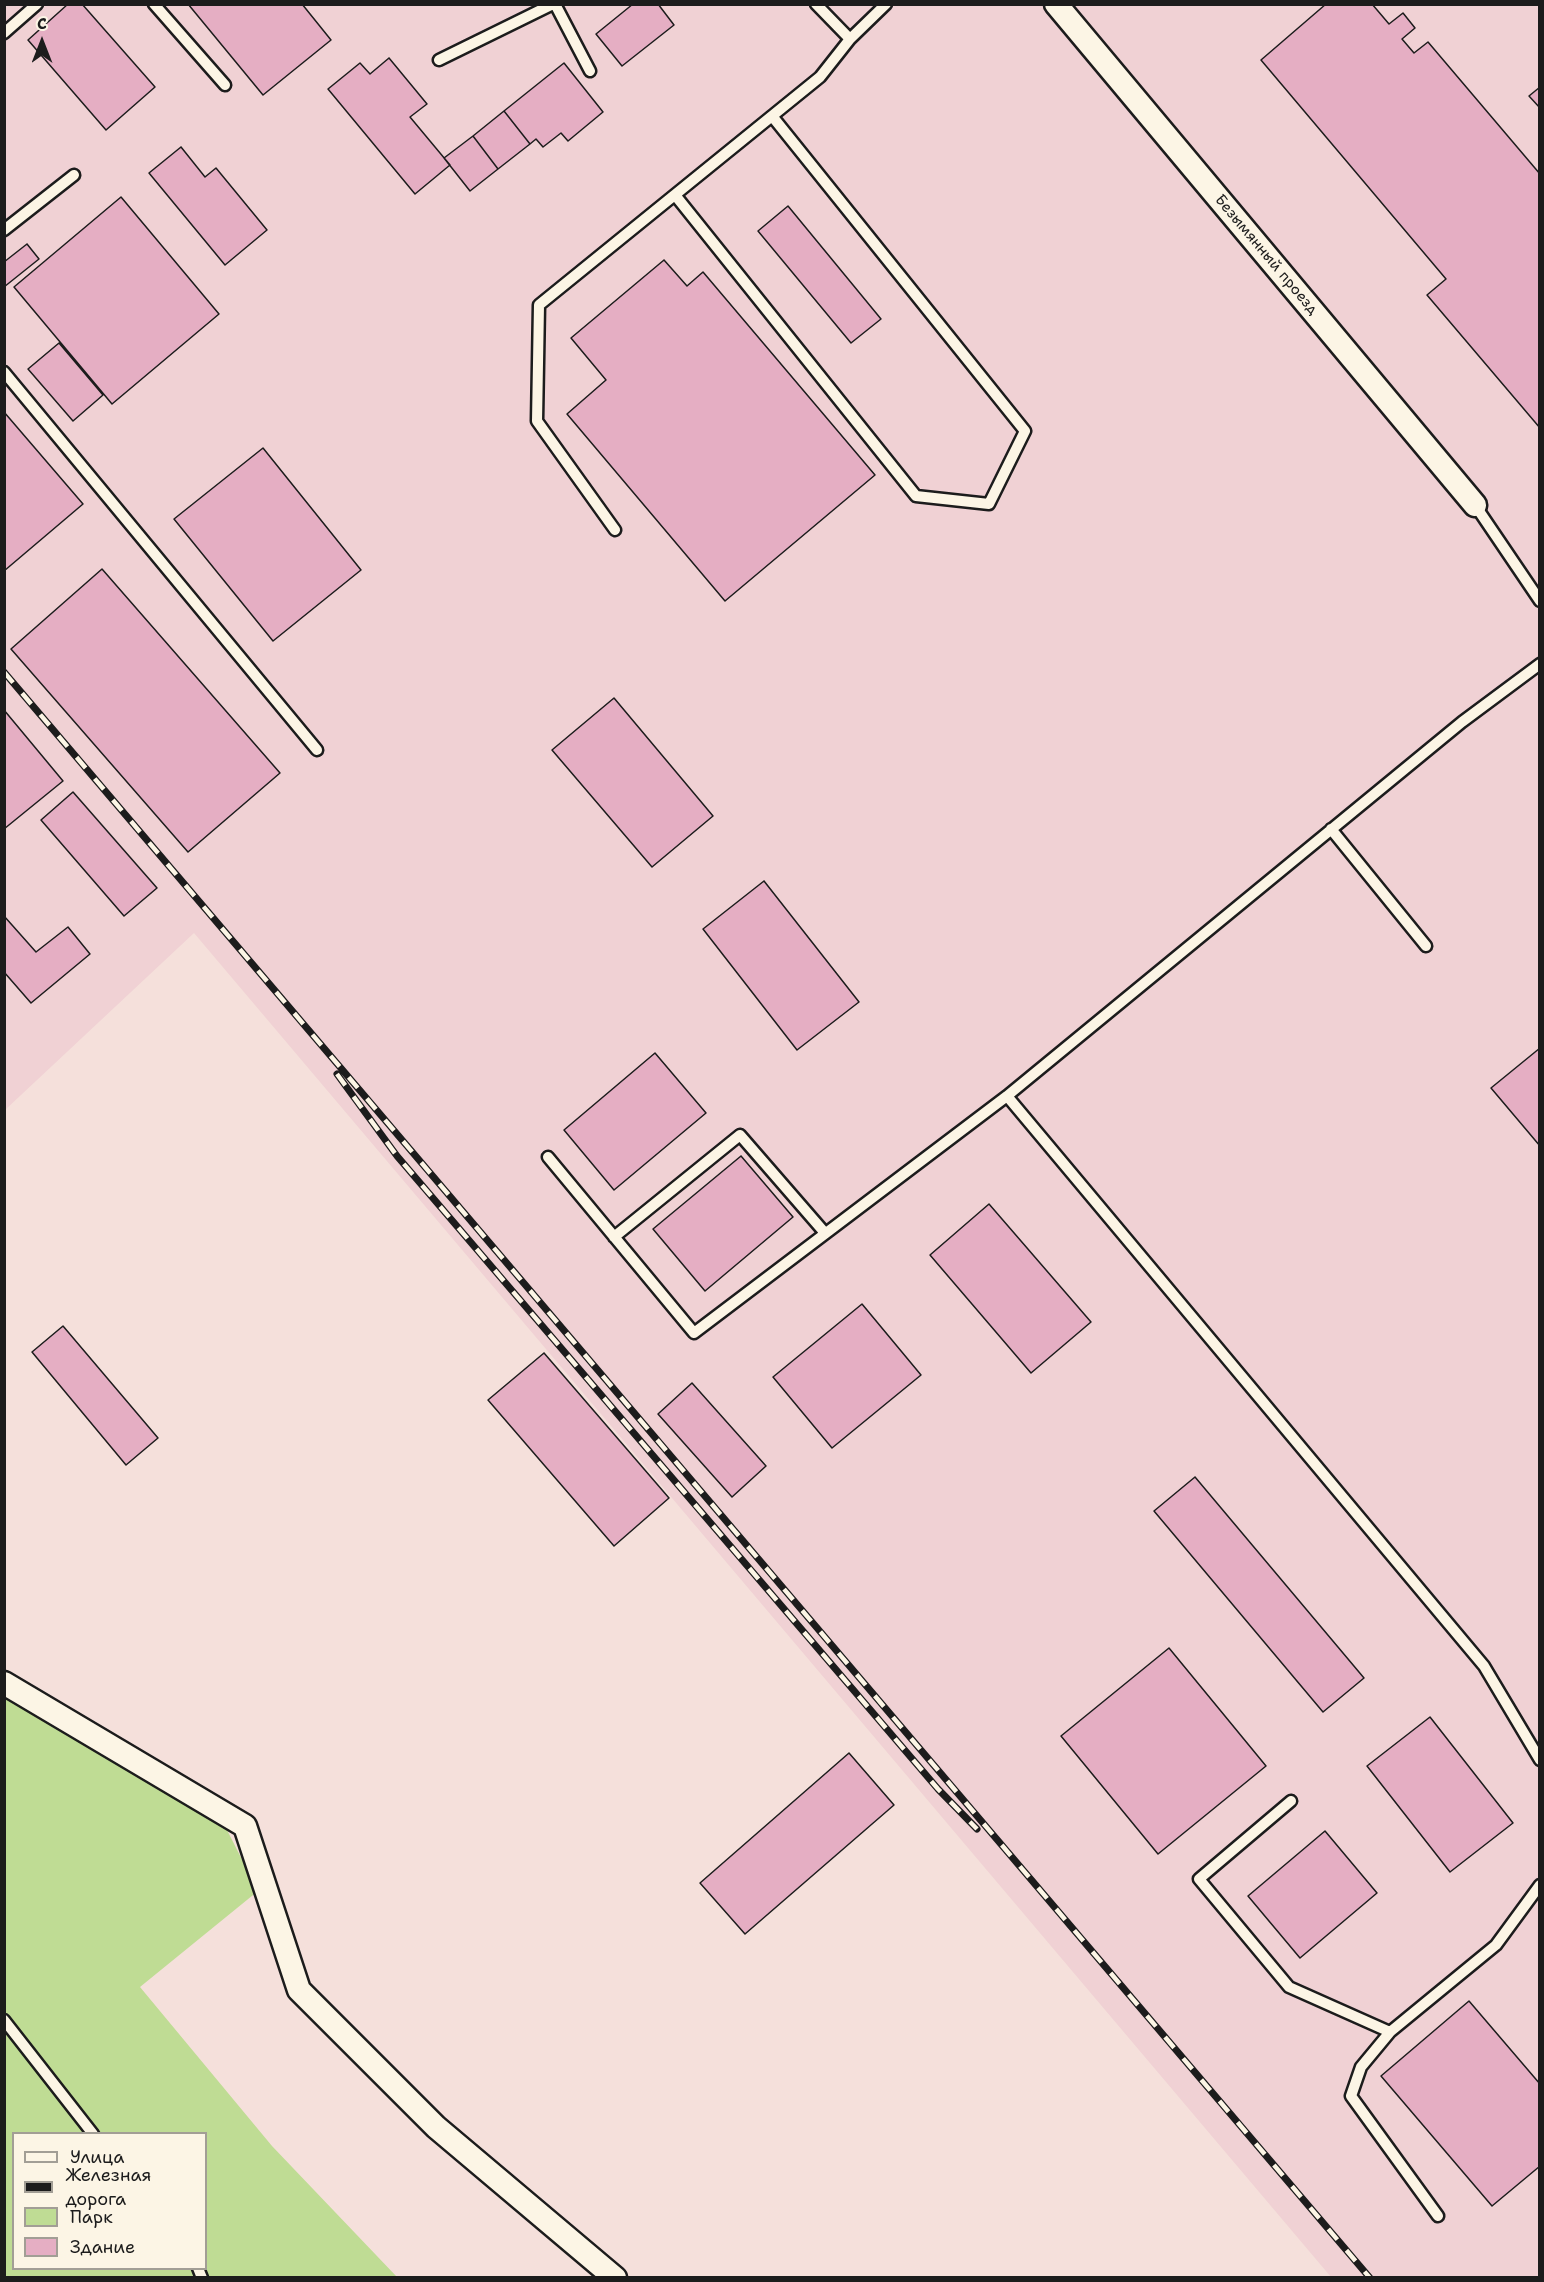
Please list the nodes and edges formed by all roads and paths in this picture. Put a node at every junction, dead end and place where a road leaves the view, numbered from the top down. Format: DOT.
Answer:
graph roads {
  1 [pos="37,4"];
  2 [pos="154,4"];
  3 [pos="554,4"];
  4 [pos="816,4"];
  5 [pos="886,4"];
  6 [pos="1058,5"];
  7 [pos="4,33"];
  8 [pos="850,39"];
  9 [pos="440,60"];
  10 [pos="590,71"];
  11 [pos="225,85"];
  12 [pos="772,116"];
  13 [pos="74,175"];
  14 [pos="675,195"];
  15 [pos="4,230"];
  16 [pos="4,372"];
  17 [pos="1475,505"];
  18 [pos="615,530"];
  19 [pos="1539,601"];
  20 [pos="1539,664"];
  21 [pos="317,750"];
  22 [pos="1331,830"];
  23 [pos="1426,946"];
  24 [pos="1007,1096"];
  25 [pos="548,1157"];
  26 [pos="825,1233"];
  27 [pos="614,1237"];
  28 [pos="4,1683"];
  29 [pos="1539,1760"];
  30 [pos="1291,1801"];
  31 [pos="1539,1886"];
  32 [pos="4,2020"];
  33 [pos="1390,2032"];
  34 [pos="92,2132"];
  35 [pos="1438,2216"];
  36 [pos="615,2277"];
  1 -- 7 [label="lane"];
  2 -- 11 [label="lane"];
  3 -- 9 [label="lane"];
  3 -- 10 [label="lane"];
  4 -- 8 [label="lane"];
  5 -- 8 [label="lane"];
  6 -- 17 [label="street, Безымянный проезд"];
  8 -- 12 [label="lane"];
  12 -- 14 [label="lane"];
  12 -- 14 [label="lane"];
  13 -- 15 [label="lane"];
  14 -- 18 [label="lane"];
  16 -- 21 [label="lane"];
  17 -- 19 [label="lane"];
  20 -- 22 [label="lane"];
  22 -- 23 [label="lane"];
  22 -- 24 [label="lane"];
  24 -- 26 [label="lane"];
  24 -- 29 [label="lane"];
  25 -- 27 [label="lane"];
  26 -- 27 [label="lane"];
  26 -- 27 [label="lane"];
  28 -- 36 [label="street"];
  30 -- 33 [label="lane"];
  31 -- 33 [label="lane"];
  32 -- 34 [label="lane"];
  33 -- 35 [label="lane"];
}
